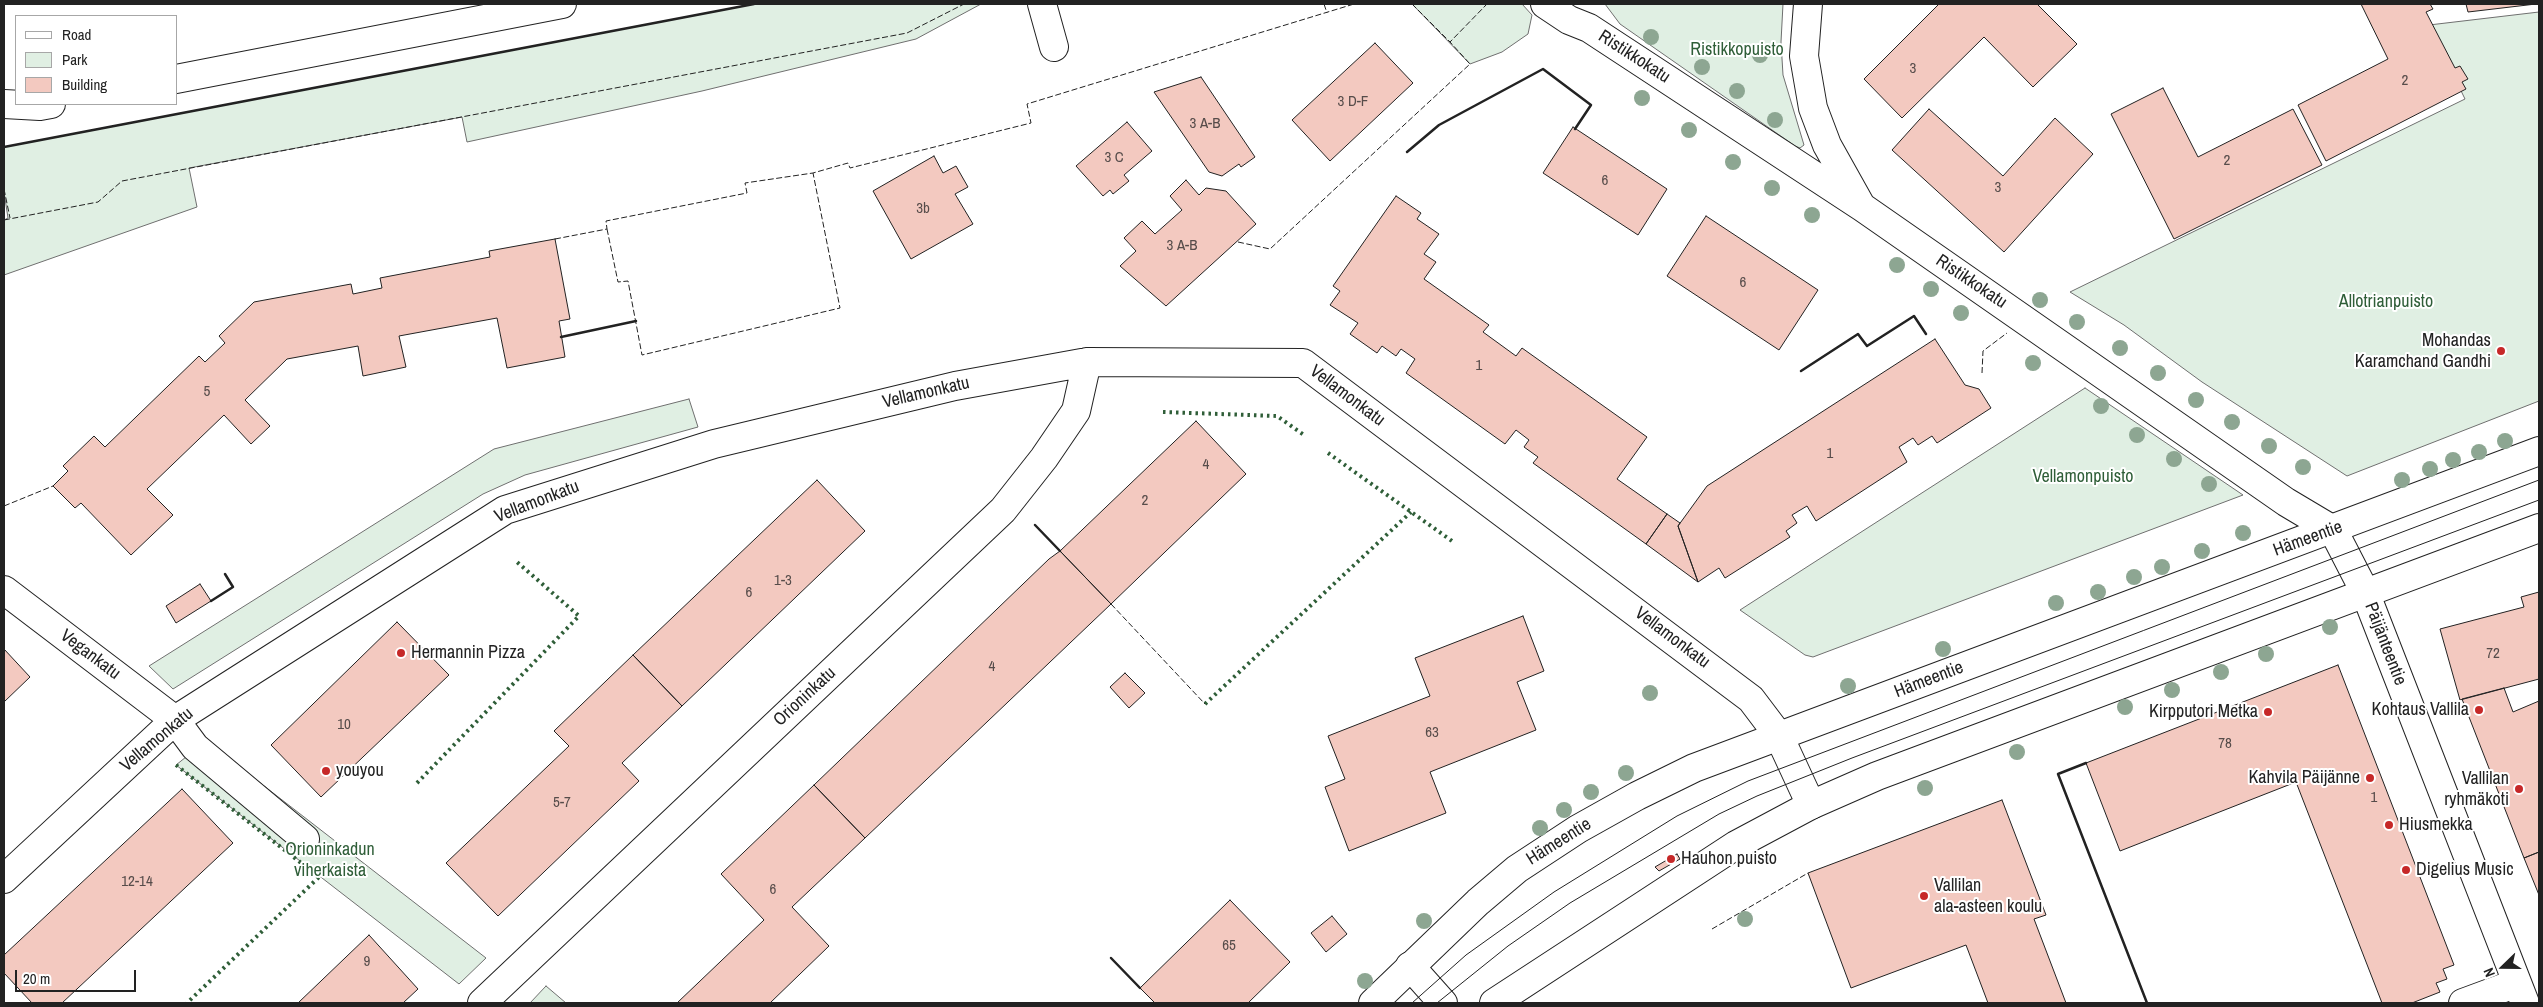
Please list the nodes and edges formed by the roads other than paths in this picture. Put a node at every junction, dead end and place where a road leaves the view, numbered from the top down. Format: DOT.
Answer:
graph roads {
  1 [pos="562,4"];
  2 [pos="1042,4"];
  3 [pos="1545,4"];
  4 [pos="1808,4"];
  5 [pos="1054,47"];
  6 [pos="178,79"];
  7 [pos="22,105"];
  8 [pos="46,105"];
  9 [pos="1862,207"];
  10 [pos="1087,362"];
  11 [pos="2539,451"];
  12 [pos="2539,528"];
  13 [pos="2333,530"];
  14 [pos="4,590"];
  15 [pos="2365,592"];
  16 [pos="175,720"];
  17 [pos="1779,736"];
  18 [pos="1811,805"];
  19 [pos="305,839"];
  20 [pos="4,879"];
  21 [pos="1410,966"];
  22 [pos="2521,993"];
  23 [pos="482,1003"];
  24 [pos="1373,1003"];
  25 [pos="1443,1003"];
  26 [pos="1494,1003"];
  27 [pos="2463,1003"];
  1 -- 6 [label="street"];
  2 -- 5 [label="street"];
  3 -- 9 [label="street, Ristikkokatu"];
  4 -- 9 [label="street"];
  7 -- 8 [label="street"];
  9 -- 13 [label="street, Ristikkokatu"];
  10 -- 16 [label="street, Vellamonkatu"];
  10 -- 17 [label="street, Vellamonkatu"];
  10 -- 23 [label="street, Orioninkatu"];
  11 -- 13 [label="street, Hämeentie"];
  12 -- 15 [label="street"];
  13 -- 15 [label="street"];
  13 -- 17 [label="street, Hämeentie"];
  14 -- 16 [label="street, Vegankatu"];
  15 -- 18 [label="street"];
  15 -- 22 [label="street, Päijänteentie"];
  16 -- 19 [label="street, Vegankatu"];
  16 -- 20 [label="street, Vellamonkatu"];
  17 -- 18 [label="street, Vellamonkatu"];
  17 -- 21 [label="street, Hämeentie"];
  18 -- 26 [label="street"];
  21 -- 24 [label="street, Hämeentie"];
  21 -- 25 [label="street"];
  22 -- 27 [label="street"];
}
